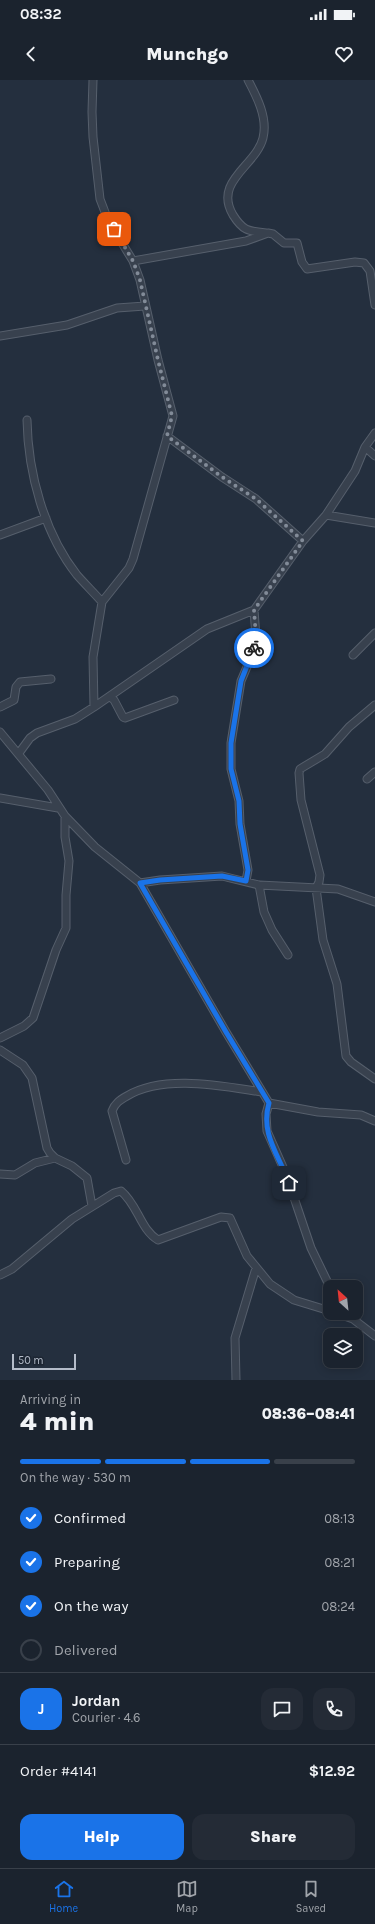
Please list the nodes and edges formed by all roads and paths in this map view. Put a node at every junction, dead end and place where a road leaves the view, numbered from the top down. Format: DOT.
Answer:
graph roads {
  1 [pos="93,80"];
  2 [pos="248,80"];
  3 [pos="268,233"];
  4 [pos="133,261"];
  5 [pos="375,305"];
  6 [pos="145,306"];
  7 [pos="0,336"];
  8 [pos="27,420"];
  9 [pos="375,433"];
  10 [pos="167,436"];
  11 [pos="365,446"];
  12 [pos="375,456"];
  13 [pos="326,515"];
  14 [pos="46,518"];
  15 [pos="375,523"];
  16 [pos="0,535"];
  17 [pos="303,541"];
  18 [pos="102,602"];
  19 [pos="254,610"];
  20 [pos="375,633"];
  21 [pos="353,655"];
  22 [pos="51,679"];
  23 [pos="110,697"];
  24 [pos="174,700"];
  25 [pos="375,705"];
  26 [pos="0,707"];
  27 [pos="94,708"];
  28 [pos="0,732"];
  29 [pos="20,753"];
  30 [pos="375,772"];
  31 [pos="367,779"];
  32 [pos="0,798"];
  33 [pos="58,808"];
  34 [pos="65,816"];
  35 [pos="246,881"];
  36 [pos="140,883"];
  37 [pos="259,885"];
  38 [pos="316,888"];
  39 [pos="375,902"];
  40 [pos="288,956"];
  41 [pos="0,1038"];
  42 [pos="0,1050"];
  43 [pos="375,1079"];
  44 [pos="262,1092"];
  45 [pos="269,1103"];
  46 [pos="375,1121"];
  47 [pos="55,1158"];
  48 [pos="126,1160"];
  49 [pos="0,1174"];
  50 [pos="92,1206"];
  51 [pos="256,1268"];
  52 [pos="0,1275"];
  53 [pos="327,1280"];
  54 [pos="323,1309"];
  55 [pos="354,1320"];
  56 [pos="375,1336"];
  57 [pos="236,1380"];
  1 -- 4 [label="street"];
  2 -- 3 [label="street"];
  3 -- 4 [label="street"];
  3 -- 5 [label="street"];
  4 -- 6 [label="street"];
  6 -- 7 [label="street"];
  6 -- 10 [label="street"];
  8 -- 14 [label="street"];
  9 -- 11 [label="street"];
  10 -- 17 [label="street"];
  10 -- 18 [label="street"];
  11 -- 12 [label="street"];
  11 -- 13 [label="street"];
  13 -- 15 [label="street"];
  13 -- 17 [label="street"];
  14 -- 16 [label="street"];
  14 -- 18 [label="street"];
  17 -- 19 [label="street"];
  18 -- 27 [label="street"];
  19 -- 23 [label="street"];
  19 -- 35 [label="street"];
  20 -- 21 [label="street"];
  22 -- 26 [label="street"];
  23 -- 24 [label="street"];
  23 -- 27 [label="street"];
  25 -- 38 [label="street"];
  27 -- 29 [label="street"];
  28 -- 29 [label="street"];
  29 -- 33 [label="street"];
  30 -- 31 [label="street"];
  32 -- 33 [label="street"];
  33 -- 34 [label="street"];
  34 -- 36 [label="street"];
  34 -- 41 [label="street"];
  35 -- 36 [label="street"];
  35 -- 37 [label="street"];
  36 -- 44 [label="street"];
  37 -- 38 [label="street"];
  37 -- 40 [label="street"];
  38 -- 39 [label="street"];
  38 -- 43 [label="street"];
  42 -- 47 [label="street"];
  44 -- 45 [label="street"];
  44 -- 48 [label="street"];
  45 -- 46 [label="street"];
  45 -- 53 [label="street"];
  47 -- 49 [label="street"];
  47 -- 50 [label="street"];
  50 -- 51 [label="street"];
  50 -- 52 [label="street"];
  51 -- 54 [label="street"];
  51 -- 57 [label="street"];
  55 -- 56 [label="street"];
}
